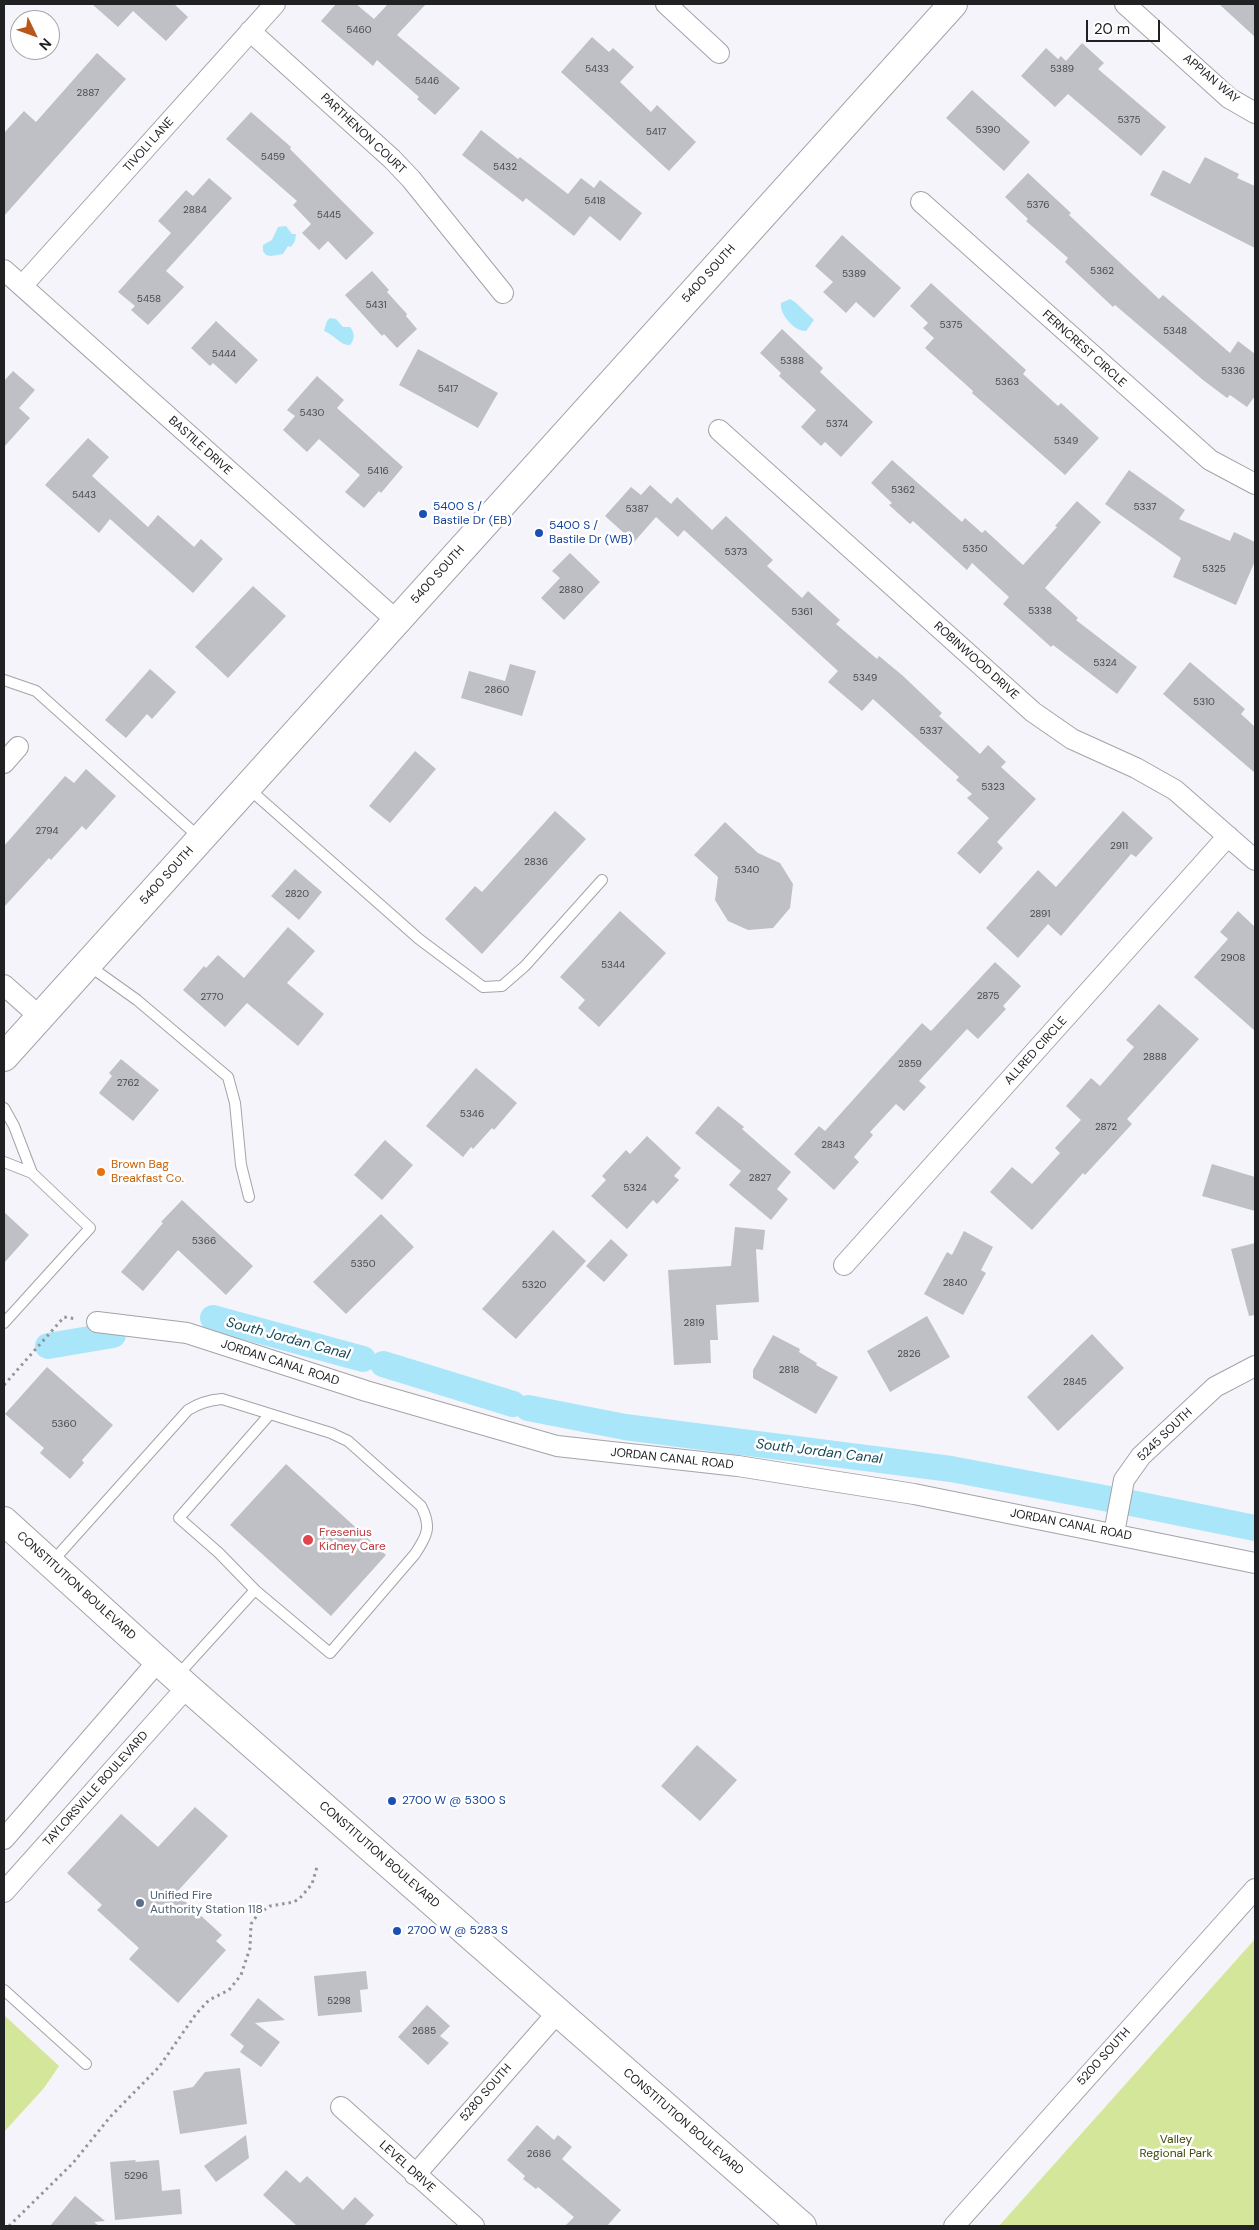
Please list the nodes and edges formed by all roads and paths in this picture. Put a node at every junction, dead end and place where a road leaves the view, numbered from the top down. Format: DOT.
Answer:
graph roads {
  1 [pos="666,4"];
  2 [pos="953,4"];
  3 [pos="1124,4"];
  4 [pos="269,6"];
  5 [pos="250,31"];
  6 [pos="719,53"];
  7 [pos="1255,113"];
  8 [pos="920,202"];
  9 [pos="4,270"];
  10 [pos="22,286"];
  11 [pos="503,293"];
  12 [pos="719,430"];
  13 [pos="1255,484"];
  14 [pos="397,621"];
  15 [pos="4,680"];
  16 [pos="18,747"];
  17 [pos="4,763"];
  18 [pos="247,787"];
  19 [pos="1228,836"];
  20 [pos="201,838"];
  21 [pos="1255,860"];
  22 [pos="602,880"];
  23 [pos="87,965"];
  24 [pos="4,985"];
  25 [pos="40,1017"];
  26 [pos="4,1057"];
  27 [pos="4,1108"];
  28 [pos="4,1162"];
  29 [pos="32,1173"];
  30 [pos="249,1197"];
  31 [pos="844,1265"];
  32 [pos="97,1322"];
  33 [pos="4,1323"];
  34 [pos="1255,1366"];
  35 [pos="4,1385"];
  36 [pos="270,1414"];
  37 [pos="4,1521"];
  38 [pos="1114,1533"];
  39 [pos="50,1563"];
  40 [pos="1255,1563"];
  41 [pos="255,1590"];
  42 [pos="174,1674"];
  43 [pos="4,1839"];
  44 [pos="317,1868"];
  45 [pos="1255,1889"];
  46 [pos="4,1892"];
  47 [pos="4,1990"];
  48 [pos="558,2012"];
  49 [pos="86,2064"];
  50 [pos="342,2107"];
  51 [pos="415,2174"];
  52 [pos="9,2226"];
  53 [pos="474,2226"];
  54 [pos="802,2226"];
  55 [pos="954,2226"];
  1 -- 6 [label="street"];
  2 -- 14 [label="main road, 5400 SOUTH"];
  3 -- 7 [label="street, APPIAN WAY"];
  4 -- 5 [label="street, TIVOLI LANE"];
  5 -- 10 [label="street, TIVOLI LANE"];
  5 -- 11 [label="street, PARTHENON COURT"];
  8 -- 13 [label="street, FERNCREST CIRCLE"];
  9 -- 10 [label="street, BASTILE DRIVE"];
  10 -- 14 [label="street, BASTILE DRIVE"];
  12 -- 19 [label="street, ROBINWOOD DRIVE"];
  14 -- 18 [label="main road, 5400 SOUTH"];
  15 -- 20 [label="lane"];
  16 -- 17 [label="street"];
  18 -- 20 [label="main road, 5400 SOUTH"];
  18 -- 22 [label="lane"];
  19 -- 21 [label="street, ROBINWOOD DRIVE"];
  19 -- 31 [label="street, ALLRED CIRCLE"];
  20 -- 23 [label="main road, 5400 SOUTH"];
  23 -- 25 [label="main road, 5400 SOUTH"];
  23 -- 30 [label="lane"];
  24 -- 25 [label="street"];
  25 -- 26 [label="main road, 5400 SOUTH"];
  27 -- 29 [label="lane"];
  28 -- 29 [label="lane"];
  29 -- 33 [label="lane"];
  32 -- 35 [label="path"];
  32 -- 38 [label="street, JORDAN CANAL ROAD"];
  34 -- 38 [label="street, 5245 SOUTH"];
  36 -- 39 [label="lane"];
  36 -- 41 [label="lane"];
  36 -- 41 [label="lane"];
  37 -- 39 [label="main road, CONSTITUTION BOULEVARD"];
  38 -- 40 [label="street, JORDAN CANAL ROAD"];
  39 -- 42 [label="main road, CONSTITUTION BOULEVARD"];
  41 -- 42 [label="lane"];
  42 -- 43 [label="street"];
  42 -- 46 [label="street, TAYLORSVILLE BOULEVARD"];
  42 -- 48 [label="main road, CONSTITUTION BOULEVARD"];
  44 -- 52 [label="path"];
  45 -- 55 [label="street, 5200 SOUTH"];
  47 -- 49 [label="lane"];
  48 -- 51 [label="street, 5280 SOUTH"];
  48 -- 54 [label="main road, CONSTITUTION BOULEVARD"];
  50 -- 51 [label="street, LEVEL DRIVE"];
  51 -- 53 [label="street, LEVEL DRIVE"];
}
